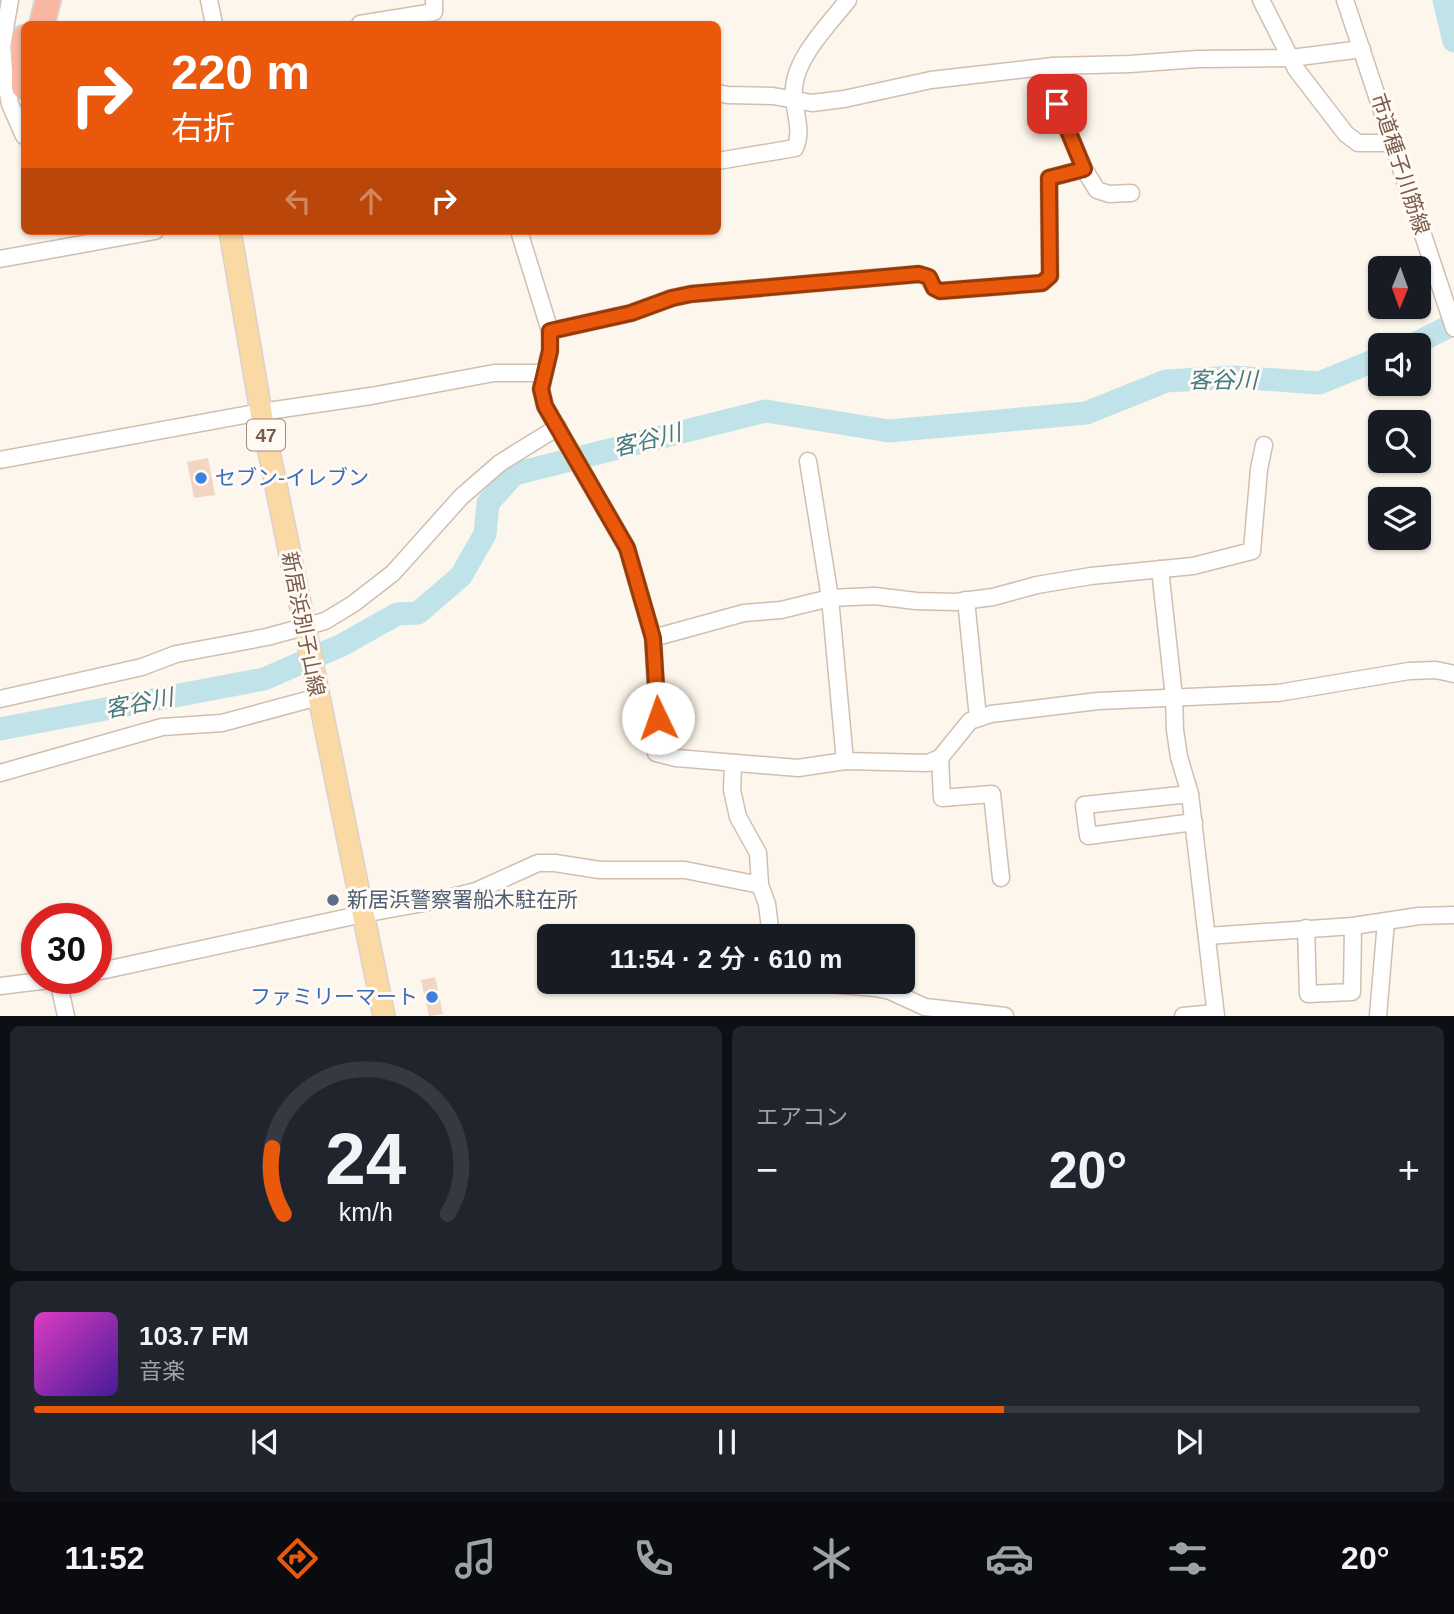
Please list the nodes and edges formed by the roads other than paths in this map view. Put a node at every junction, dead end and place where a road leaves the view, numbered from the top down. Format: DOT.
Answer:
graph roads {
  1 [pos="10,0"];
  2 [pos="33,0"];
  3 [pos="48,0"];
  4 [pos="209,0"];
  5 [pos="848,0"];
  6 [pos="1261,0"];
  7 [pos="1345,0"];
  8 [pos="434,12"];
  9 [pos="28,21"];
  10 [pos="43,21"];
  11 [pos="213,21"];
  12 [pos="378,21"];
  13 [pos="1362,49"];
  14 [pos="1291,58"];
  15 [pos="1053,66"];
  16 [pos="2,72"];
  17 [pos="721,93"];
  18 [pos="794,100"];
  19 [pos="21,129"];
  20 [pos="1394,143"];
  21 [pos="721,160"];
  22 [pos="1084,169"];
  23 [pos="1131,193"];
  24 [pos="130,235"];
  25 [pos="231,235"];
  26 [pos="520,235"];
  27 [pos="0,258"];
  28 [pos="1454,328"];
  29 [pos="550,331"];
  30 [pos="543,373"];
  31 [pos="261,412"];
  32 [pos="559,429"];
  33 [pos="1264,445"];
  34 [pos="0,460"];
  35 [pos="808,461"];
  36 [pos="1160,569"];
  37 [pos="830,598"];
  38 [pos="966,600"];
  39 [pos="305,633"];
  40 [pos="653,638"];
  41 [pos="1454,674"];
  42 [pos="317,694"];
  43 [pos="1174,697"];
  44 [pos="0,699"];
  45 [pos="978,718"];
  46 [pos="940,758"];
  47 [pos="845,761"];
  48 [pos="733,763"];
  49 [pos="0,773"];
  50 [pos="1190,794"];
  51 [pos="1194,822"];
  52 [pos="1001,878"];
  53 [pos="760,885"];
  54 [pos="363,914"];
  55 [pos="1454,915"];
  56 [pos="1386,921"];
  57 [pos="770,924"];
  58 [pos="1353,926"];
  59 [pos="1306,929"];
  60 [pos="1207,936"];
  61 [pos="112,969"];
  62 [pos="21,984"];
  63 [pos="0,986"];
  64 [pos="64,994"];
  65 [pos="892,994"];
  66 [pos="904,1008"];
  67 [pos="1216,1014"];
  68 [pos="66,1016"];
  69 [pos="384,1016"];
  70 [pos="1005,1016"];
  71 [pos="1183,1016"];
  72 [pos="1378,1016"];
  1 -- 16 [label="street"];
  2 -- 9 [label="highway"];
  3 -- 10 [label="highway"];
  4 -- 11 [label="street"];
  5 -- 18 [label="street"];
  6 -- 14 [label="street"];
  7 -- 13 [label="street, 市道種子川筋線"];
  8 -- 12 [label="street"];
  13 -- 14 [label="street"];
  13 -- 20 [label="street, 市道種子川筋線"];
  14 -- 15 [label="street"];
  14 -- 20 [label="street"];
  15 -- 18 [label="street"];
  15 -- 22 [label="street"];
  16 -- 19 [label="street"];
  17 -- 18 [label="street"];
  18 -- 21 [label="street"];
  20 -- 28 [label="street, 市道種子川筋線"];
  22 -- 23 [label="street"];
  22 -- 29 [label="street"];
  24 -- 27 [label="street"];
  25 -- 31 [label="main road, 新居浜別子山線 / 47"];
  26 -- 29 [label="street"];
  29 -- 30 [label="street"];
  30 -- 31 [label="street"];
  30 -- 32 [label="street"];
  31 -- 34 [label="street"];
  31 -- 39 [label="main road, 新居浜別子山線 / 47"];
  32 -- 39 [label="street"];
  32 -- 40 [label="street"];
  33 -- 36 [label="street"];
  35 -- 37 [label="street"];
  36 -- 38 [label="street"];
  36 -- 43 [label="street"];
  37 -- 38 [label="street"];
  37 -- 40 [label="street"];
  37 -- 47 [label="street"];
  38 -- 45 [label="street"];
  39 -- 42 [label="main road, 新居浜別子山線 / 47"];
  39 -- 44 [label="street"];
  40 -- 48 [label="street"];
  41 -- 43 [label="street"];
  42 -- 49 [label="street"];
  42 -- 54 [label="main road, 新居浜別子山線 / 47"];
  43 -- 45 [label="street"];
  43 -- 50 [label="street"];
  45 -- 46 [label="street"];
  46 -- 47 [label="street"];
  46 -- 52 [label="street"];
  47 -- 48 [label="street"];
  48 -- 53 [label="street"];
  50 -- 51 [label="street"];
  50 -- 51 [label="street"];
  51 -- 60 [label="street"];
  53 -- 54 [label="street"];
  53 -- 57 [label="street"];
  54 -- 61 [label="street"];
  54 -- 69 [label="main road, 新居浜別子山線 / 47"];
  55 -- 56 [label="street"];
  56 -- 58 [label="street"];
  56 -- 72 [label="street"];
  58 -- 59 [label="street"];
  58 -- 59 [label="street"];
  59 -- 60 [label="street"];
  60 -- 67 [label="street"];
  62 -- 63 [label="street"];
  64 -- 68 [label="street"];
  65 -- 66 [label="street"];
  66 -- 70 [label="street"];
  67 -- 71 [label="street"];
}
